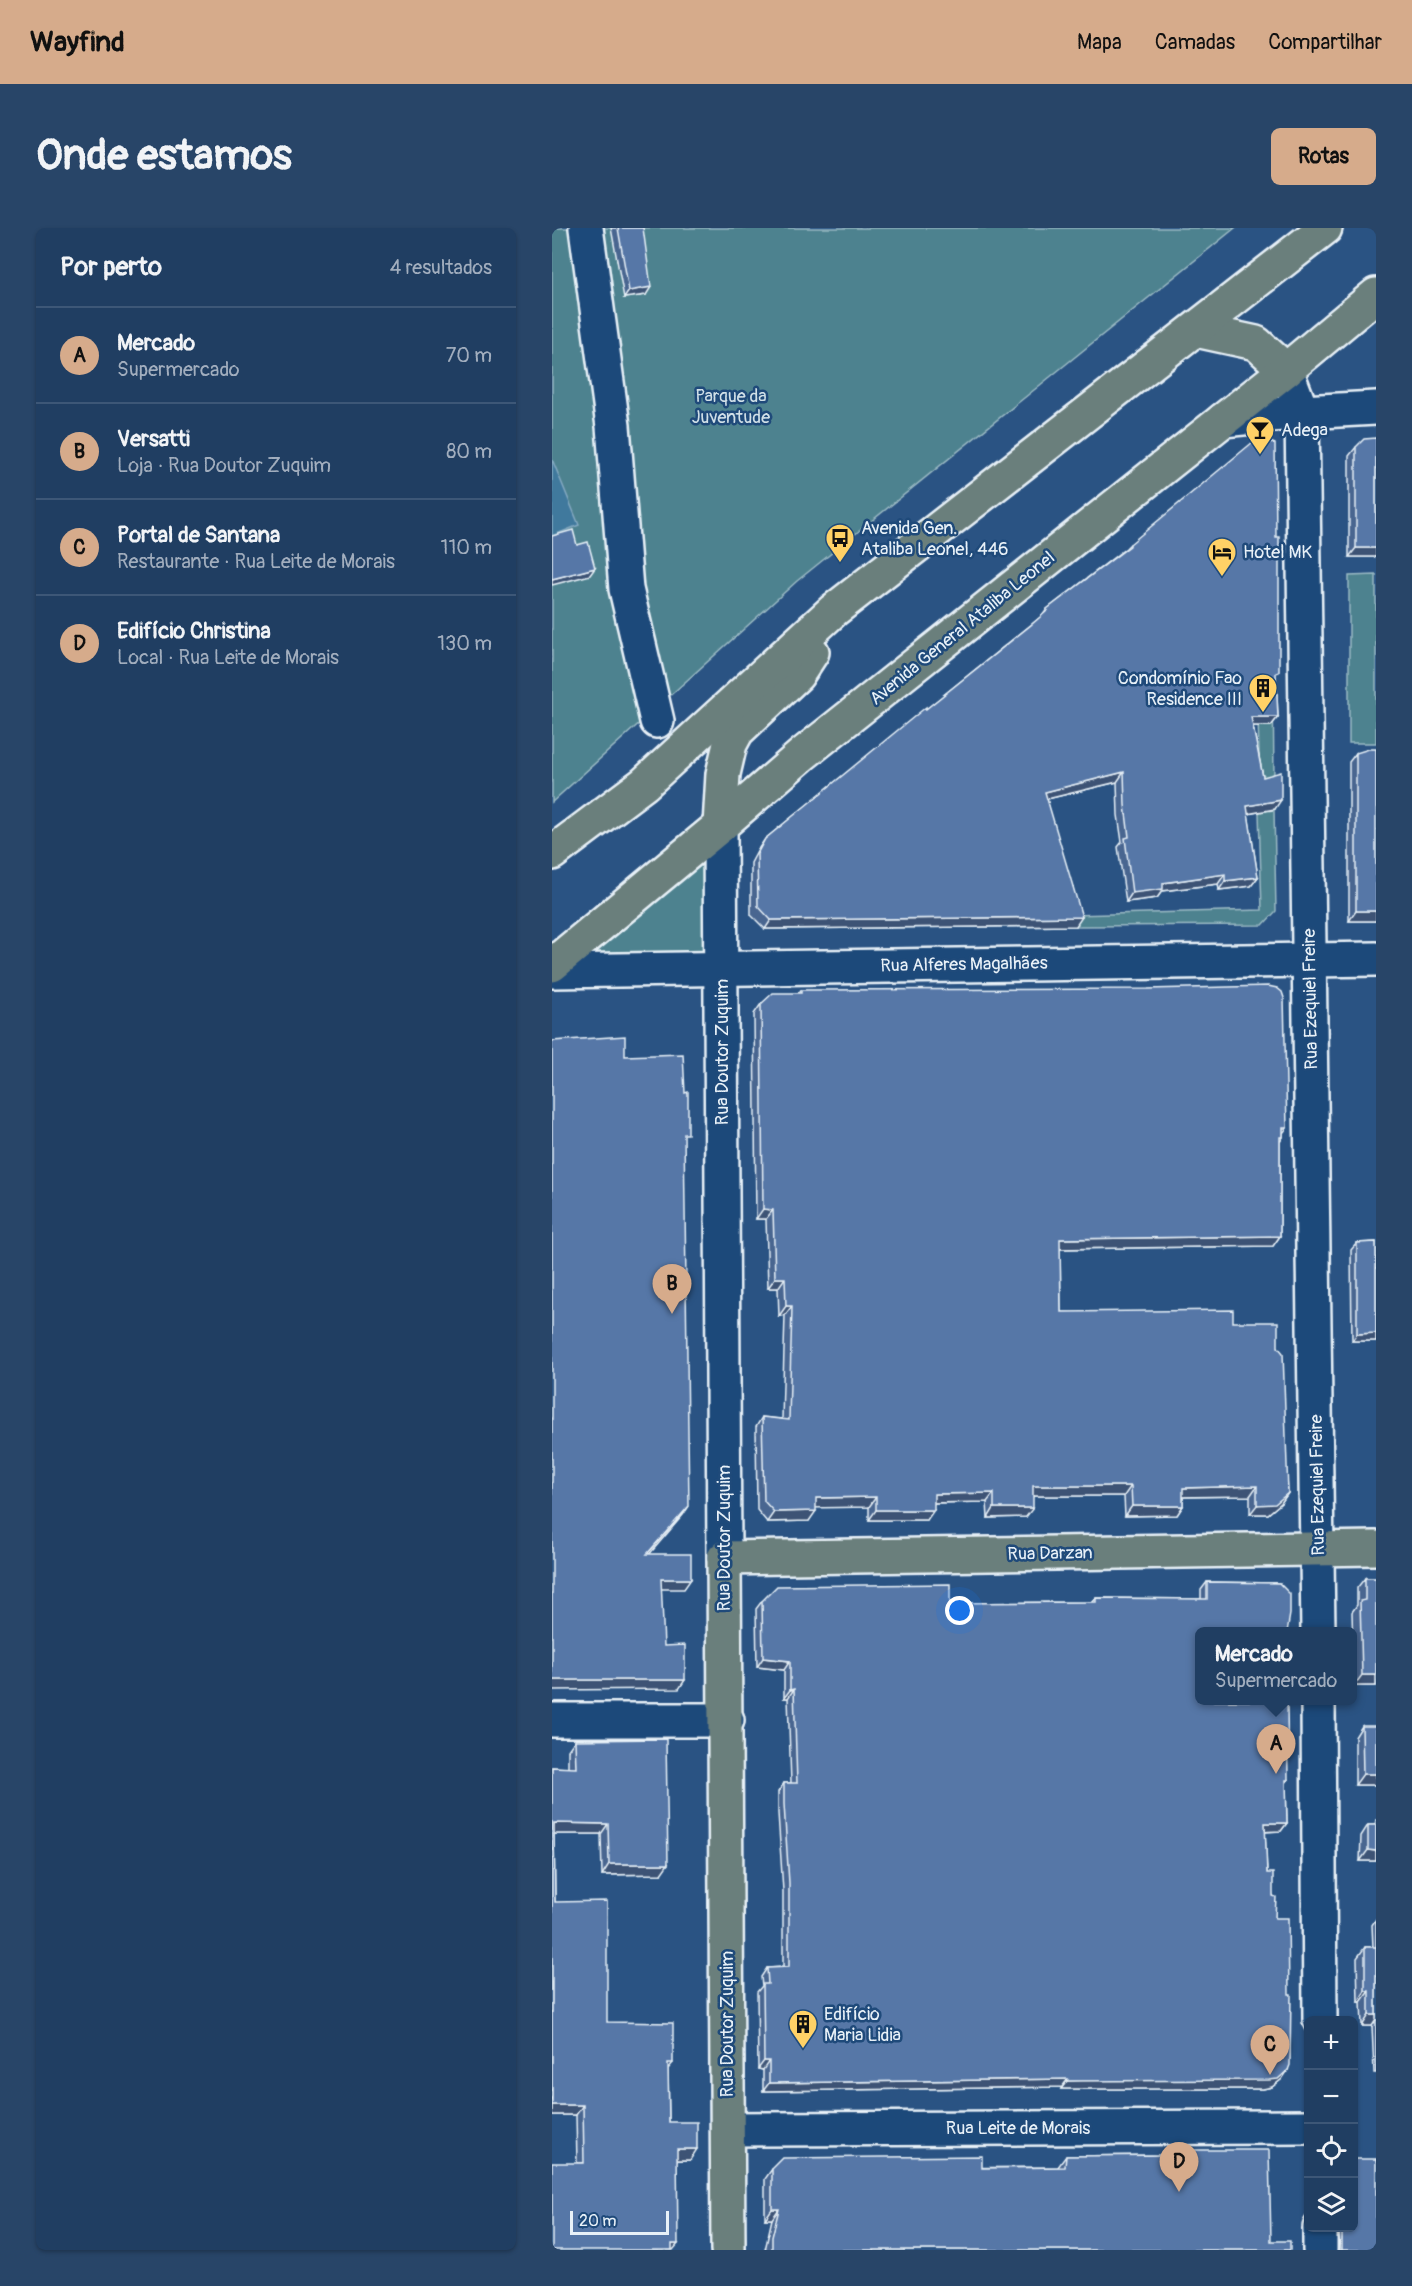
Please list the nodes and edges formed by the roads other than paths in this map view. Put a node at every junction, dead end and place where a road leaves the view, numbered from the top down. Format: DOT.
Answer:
graph roads {
  1 [pos="586,228"];
  2 [pos="1325,228"];
  3 [pos="1376,295"];
  4 [pos="1196,330"];
  5 [pos="1286,370"];
  6 [pos="1376,408"];
  7 [pos="1302,412"];
  8 [pos="1223,420"];
  9 [pos="834,610"];
  10 [pos="657,721"];
  11 [pos="720,826"];
  12 [pos="552,853"];
  13 [pos="1310,959"];
  14 [pos="1376,959"];
  15 [pos="552,965"];
  16 [pos="721,967"];
  17 [pos="552,971"];
  18 [pos="1376,1548"];
  19 [pos="1318,1549"];
  20 [pos="724,1558"];
  21 [pos="1318,1627"];
  22 [pos="1318,1705"];
  23 [pos="552,1720"];
  24 [pos="727,1720"];
  25 [pos="1320,2016"];
  26 [pos="1304,2127"];
  27 [pos="728,2129"];
  28 [pos="1320,2232"];
  29 [pos="729,2250"];
  30 [pos="1320,2250"];
  1 -- 10 [label="street"];
  2 -- 4 [label="main road"];
  3 -- 5 [label="main road, Avenida General Ataliba Leonel"];
  4 -- 5 [label="main road"];
  4 -- 9 [label="main road"];
  5 -- 7 [label="street, Rua Ezequiel Freire"];
  5 -- 8 [label="main road, Avenida General Ataliba Leonel"];
  6 -- 7 [label="street"];
  7 -- 8 [label="street"];
  7 -- 13 [label="street, Rua Ezequiel Freire"];
  8 -- 11 [label="main road, Avenida General Ataliba Leonel"];
  9 -- 11 [label="main road"];
  9 -- 12 [label="main road"];
  11 -- 15 [label="main road, Avenida General Ataliba Leonel"];
  11 -- 16 [label="street, Rua Doutor Zuquim"];
  13 -- 14 [label="street, Rua Alferes Magalhães"];
  13 -- 16 [label="street, Rua Alferes Magalhães"];
  13 -- 19 [label="street, Rua Ezequiel Freire"];
  16 -- 17 [label="street, Rua Alferes Magalhães"];
  16 -- 20 [label="street, Rua Doutor Zuquim"];
  18 -- 19 [label="main road, Rua Darzan"];
  19 -- 20 [label="main road, Rua Darzan"];
  19 -- 21 [label="street, Rua Ezequiel Freire"];
  20 -- 24 [label="main road, Rua Doutor Zuquim"];
  22 -- 25 [label="street"];
  23 -- 24 [label="street"];
  24 -- 27 [label="main road, Rua Doutor Zuquim"];
  26 -- 27 [label="street, Rua Leite de Morais"];
  27 -- 29 [label="main road, Rua Doutor Zuquim"];
  28 -- 30 [label="street"];
}
